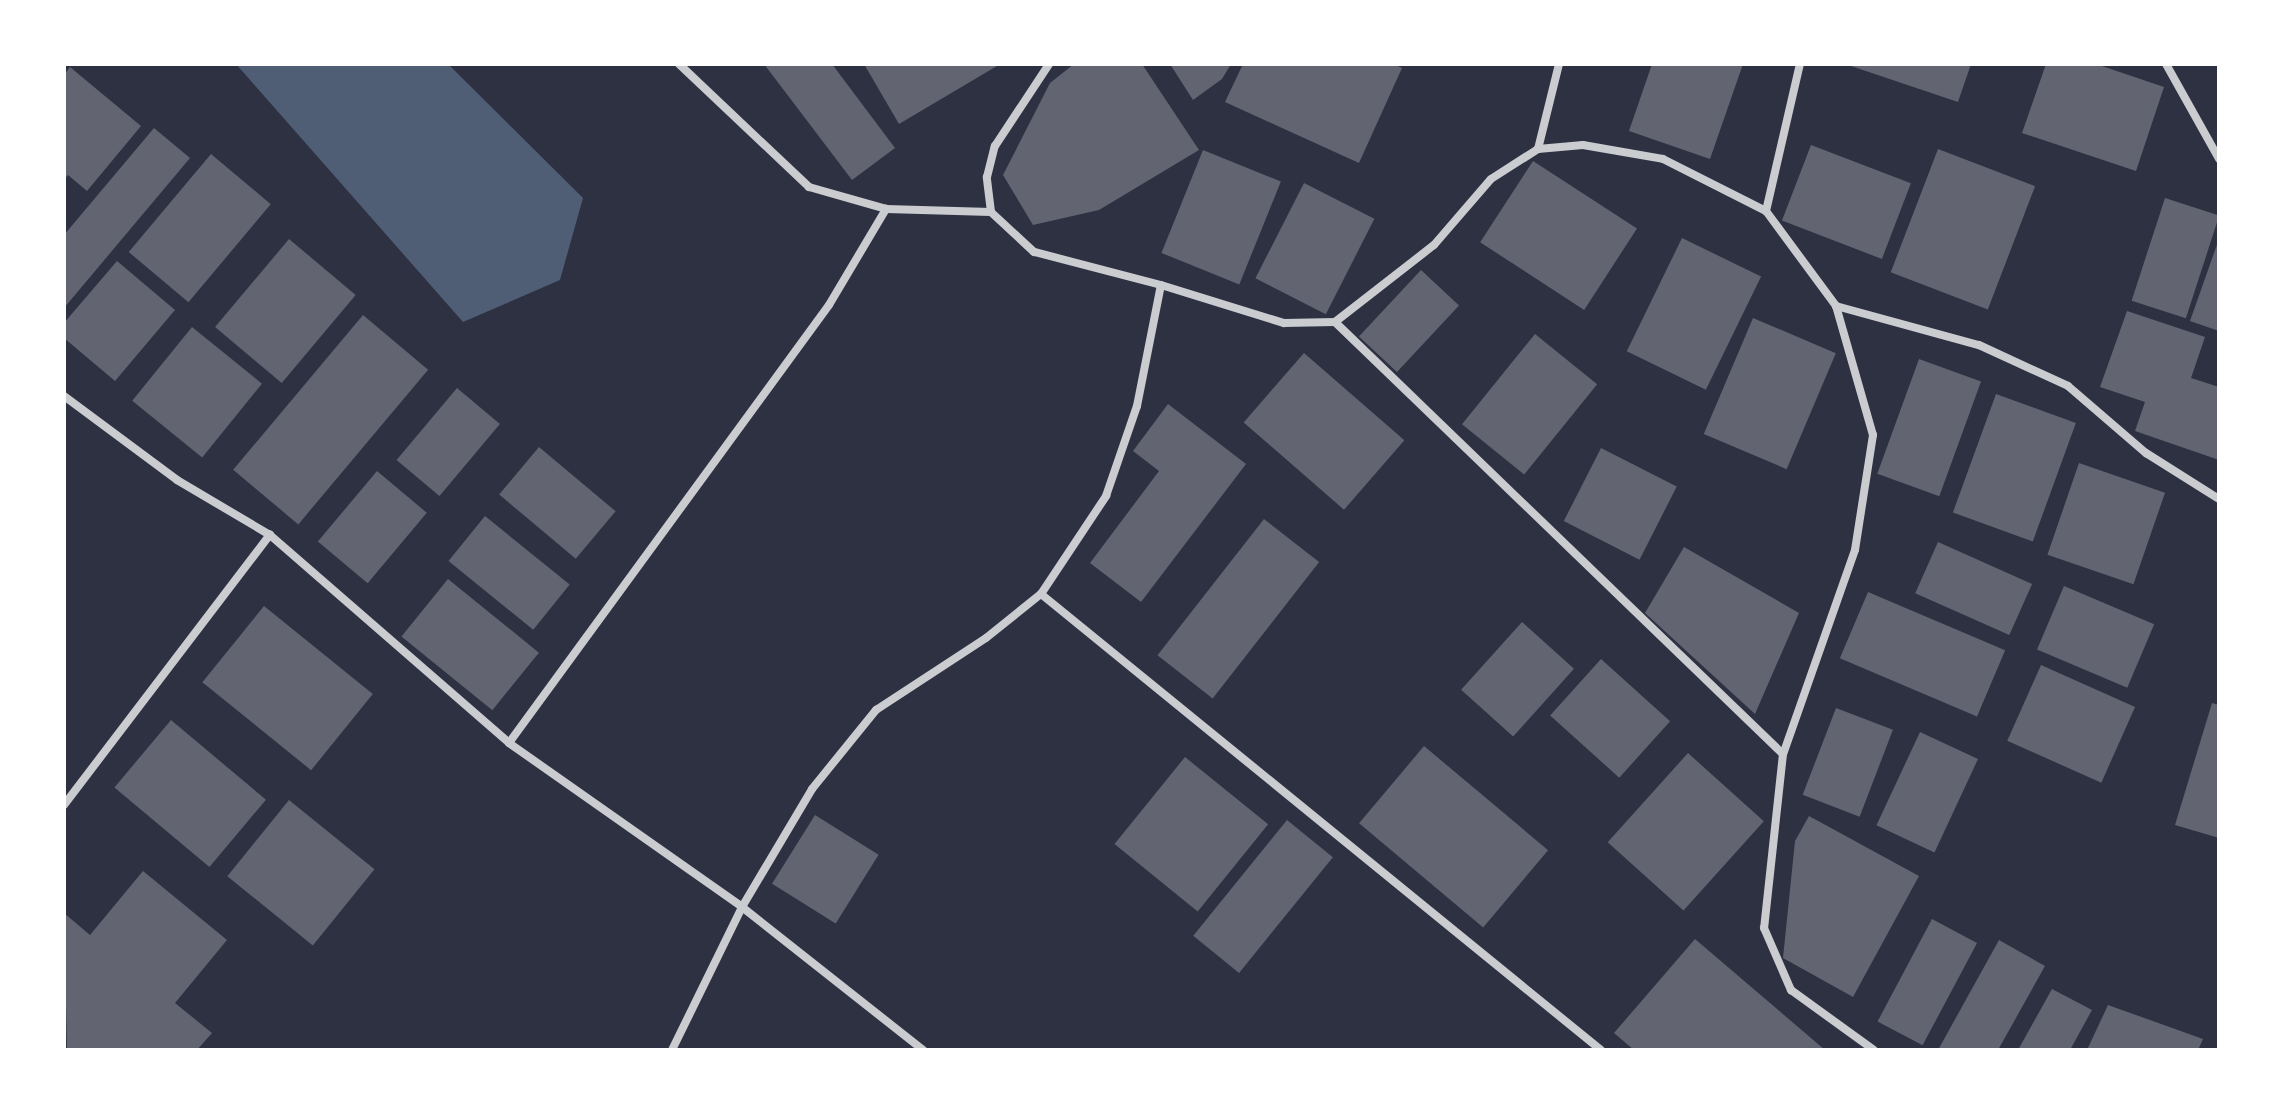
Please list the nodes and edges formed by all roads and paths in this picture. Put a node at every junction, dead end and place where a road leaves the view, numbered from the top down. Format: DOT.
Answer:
graph roads {
  1 [pos="679,64"];
  2 [pos="1049,64"];
  3 [pos="1559,64"];
  4 [pos="1800,64"];
  5 [pos="2166,64"];
  6 [pos="1538,149"];
  7 [pos="2219,159"];
  8 [pos="886,209"];
  9 [pos="1766,211"];
  10 [pos="991,212"];
  11 [pos="1161,285"];
  12 [pos="1836,306"];
  13 [pos="1335,322"];
  14 [pos="64,396"];
  15 [pos="2219,499"];
  16 [pos="270,535"];
  17 [pos="1041,594"];
  18 [pos="509,743"];
  19 [pos="1783,754"];
  20 [pos="64,805"];
  21 [pos="742,907"];
  22 [pos="672,1050"];
  23 [pos="923,1050"];
  24 [pos="1601,1050"];
  25 [pos="1874,1050"];
  1 -- 8 [label="street"];
  2 -- 10 [label="street"];
  3 -- 6 [label="street"];
  4 -- 9 [label="street"];
  5 -- 7 [label="street"];
  6 -- 9 [label="street"];
  6 -- 13 [label="street"];
  8 -- 10 [label="street"];
  8 -- 18 [label="street"];
  9 -- 12 [label="street"];
  10 -- 11 [label="street"];
  11 -- 13 [label="street"];
  11 -- 17 [label="street"];
  12 -- 15 [label="street"];
  12 -- 19 [label="street"];
  13 -- 19 [label="street"];
  14 -- 16 [label="street"];
  16 -- 18 [label="street"];
  16 -- 20 [label="street"];
  17 -- 21 [label="street"];
  17 -- 24 [label="street"];
  18 -- 21 [label="street"];
  19 -- 25 [label="street"];
  21 -- 22 [label="street"];
  21 -- 23 [label="street"];
}
